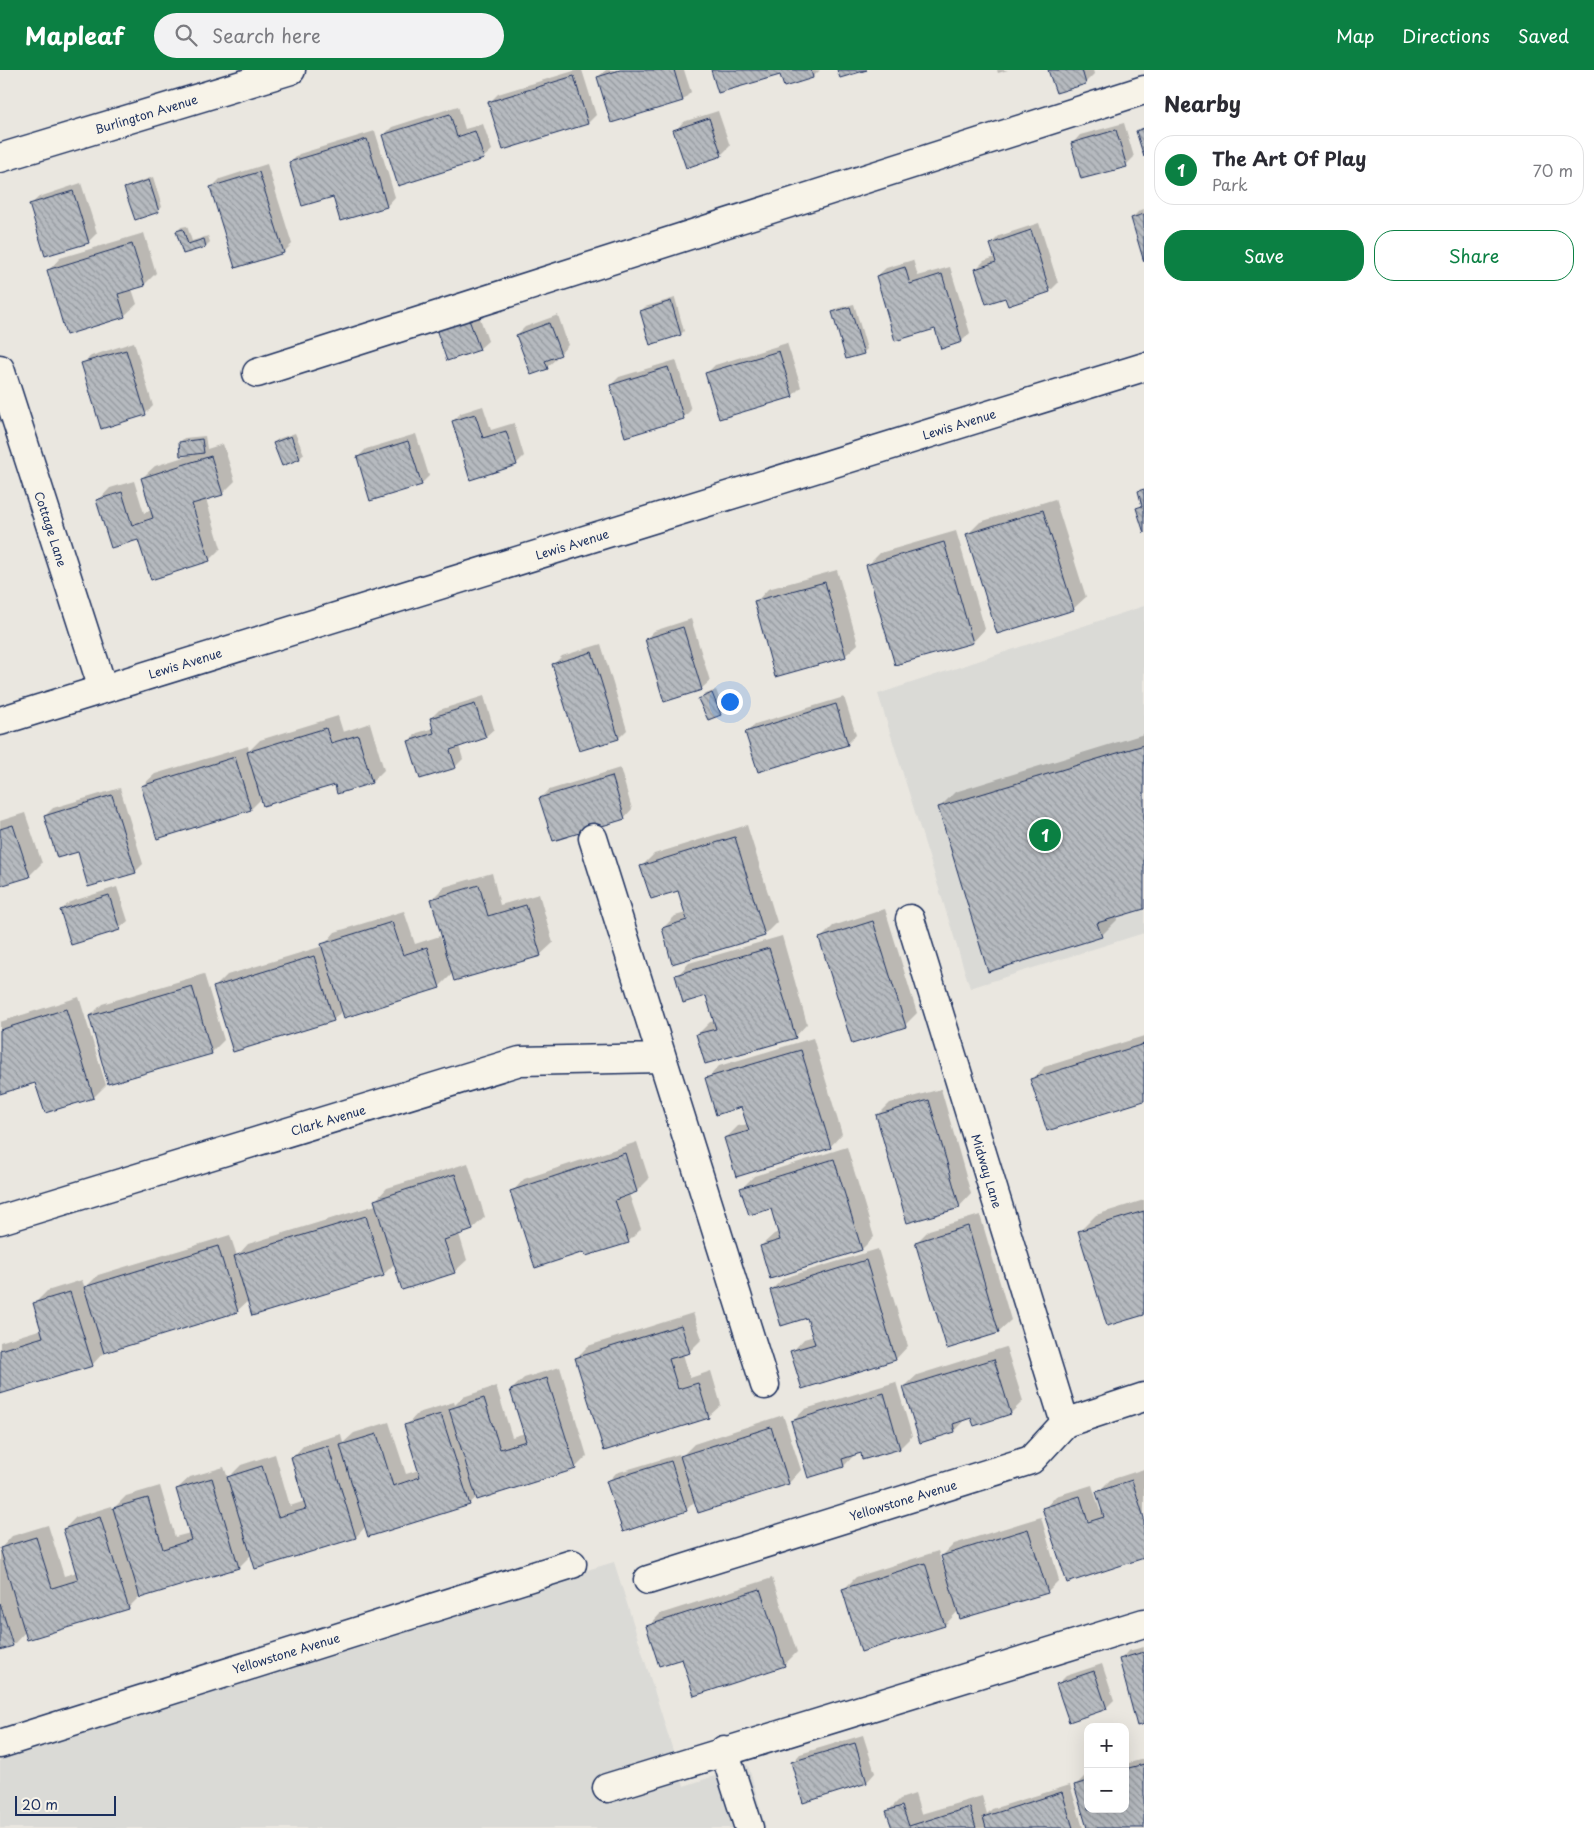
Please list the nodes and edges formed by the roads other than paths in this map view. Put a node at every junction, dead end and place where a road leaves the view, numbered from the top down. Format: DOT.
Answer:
graph roads {
  1 [pos="291,70"];
  2 [pos="1144,90"];
  3 [pos="0,158"];
  4 [pos="1144,367"];
  5 [pos="0,369"];
  6 [pos="257,374"];
  7 [pos="103,689"];
  8 [pos="0,721"];
  9 [pos="593,838"];
  10 [pos="910,919"];
  11 [pos="662,1058"];
  12 [pos="0,1220"];
  13 [pos="766,1385"];
  14 [pos="1144,1397"];
  15 [pos="1065,1423"];
  16 [pos="572,1564"];
  17 [pos="648,1580"];
  18 [pos="1144,1623"];
  19 [pos="0,1744"];
  20 [pos="724,1750"];
  21 [pos="607,1788"];
  22 [pos="749,1828"];
  1 -- 3 [label="street, Burlington Avenue"];
  2 -- 6 [label="street"];
  4 -- 7 [label="street, Lewis Avenue"];
  5 -- 7 [label="street, Cottage Lane"];
  7 -- 8 [label="street, Lewis Avenue"];
  9 -- 11 [label="street"];
  10 -- 15 [label="street, Midway Lane"];
  11 -- 12 [label="street, Clark Avenue"];
  11 -- 13 [label="street"];
  14 -- 15 [label="street, Yellowstone Avenue"];
  15 -- 17 [label="street, Yellowstone Avenue"];
  16 -- 19 [label="street, Yellowstone Avenue"];
  18 -- 20 [label="street"];
  20 -- 21 [label="street"];
  20 -- 22 [label="street"];
}
